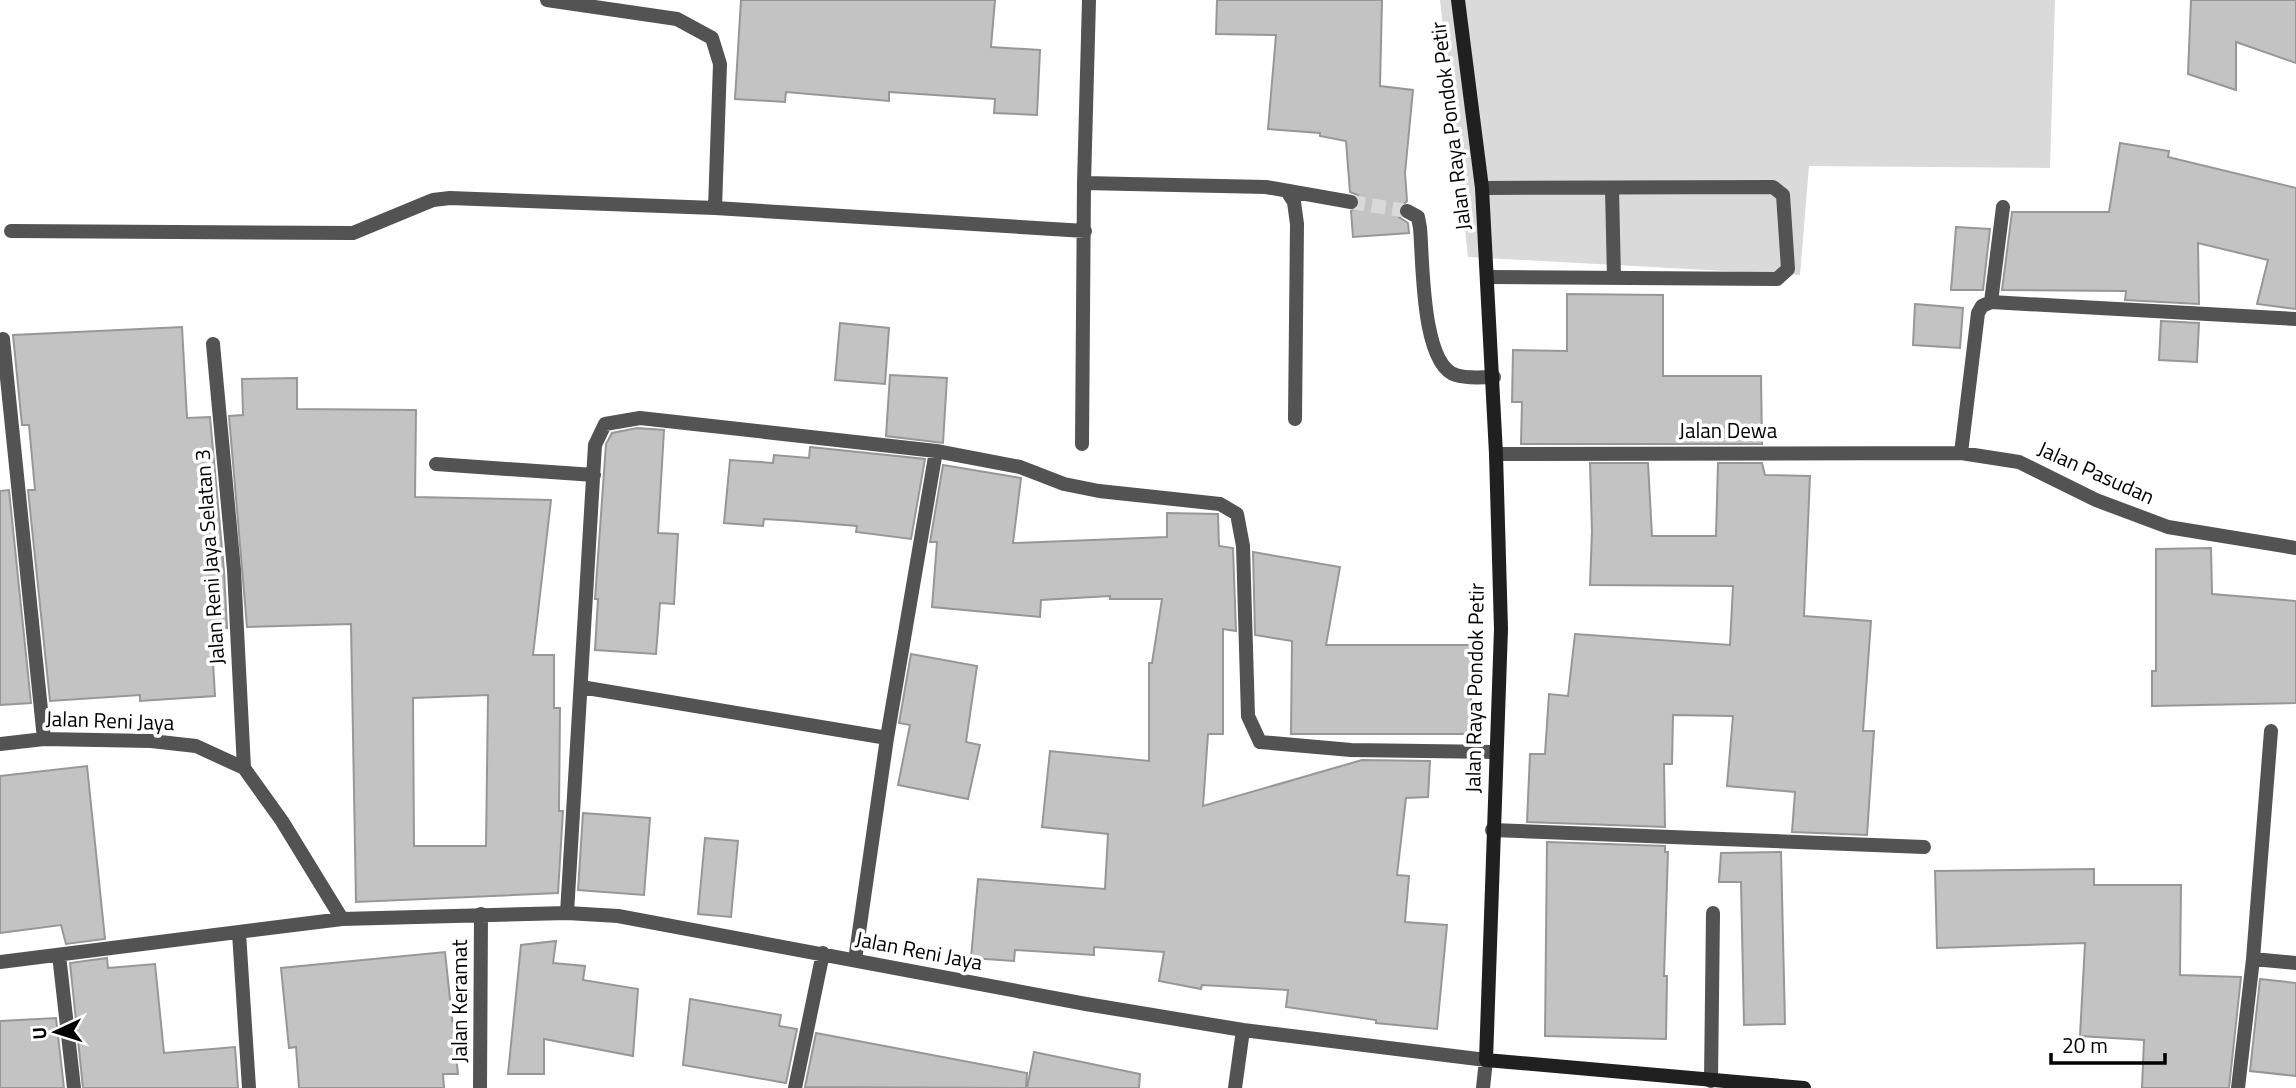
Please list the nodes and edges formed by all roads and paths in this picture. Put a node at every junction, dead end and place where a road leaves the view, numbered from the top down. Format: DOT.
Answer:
graph roads {
  1 [pos="547,0"];
  2 [pos="1088,0"];
  3 [pos="1458,0"];
  4 [pos="1084,183"];
  5 [pos="1482,188"];
  6 [pos="1612,189"];
  7 [pos="1287,191"];
  8 [pos="1351,202"];
  9 [pos="2003,207"];
  10 [pos="715,208"];
  11 [pos="1407,211"];
  12 [pos="11,231"];
  13 [pos="1085,231"];
  14 [pos="1487,277"];
  15 [pos="1614,278"];
  16 [pos="1991,302"];
  17 [pos="2296,319"];
  18 [pos="3,339"];
  19 [pos="213,344"];
  20 [pos="1494,377"];
  21 [pos="1295,419"];
  22 [pos="1082,444"];
  23 [pos="936,451"];
  24 [pos="1961,453"];
  25 [pos="1496,454"];
  26 [pos="436,464"];
  27 [pos="594,475"];
  28 [pos="2296,548"];
  29 [pos="581,687"];
  30 [pos="2271,731"];
  31 [pos="887,738"];
  32 [pos="44,739"];
  33 [pos="0,744"];
  34 [pos="1496,752"];
  35 [pos="244,768"];
  36 [pos="1492,830"];
  37 [pos="1924,848"];
  38 [pos="567,913"];
  39 [pos="1713,913"];
  40 [pos="481,914"];
  41 [pos="342,919"];
  42 [pos="239,933"];
  43 [pos="822,953"];
  44 [pos="59,955"];
  45 [pos="2253,959"];
  46 [pos="855,960"];
  47 [pos="0,961"];
  48 [pos="2296,963"];
  49 [pos="1243,1030"];
  50 [pos="1486,1060"];
  51 [pos="1711,1081"];
  52 [pos="1779,1087"];
  53 [pos="74,1088"];
  54 [pos="249,1088"];
  55 [pos="480,1088"];
  56 [pos="796,1088"];
  57 [pos="1235,1088"];
  58 [pos="1483,1088"];
  59 [pos="1804,1088"];
  60 [pos="2238,1088"];
  1 -- 10 [label="street"];
  2 -- 4 [label="street"];
  3 -- 5 [label="main road, Jalan Raya Pondok Petir"];
  4 -- 7 [label="street"];
  4 -- 13 [label="street"];
  5 -- 6 [label="street"];
  5 -- 14 [label="main road, Jalan Raya Pondok Petir"];
  6 -- 15 [label="street"];
  6 -- 15 [label="street"];
  7 -- 8 [label="street"];
  7 -- 21 [label="street"];
  9 -- 16 [label="street"];
  10 -- 12 [label="street"];
  10 -- 13 [label="street"];
  11 -- 20 [label="street"];
  13 -- 22 [label="street"];
  14 -- 15 [label="street"];
  14 -- 20 [label="main road, Jalan Raya Pondok Petir"];
  16 -- 17 [label="street"];
  16 -- 24 [label="street"];
  18 -- 32 [label="street"];
  19 -- 35 [label="street, Jalan Reni Jaya Selatan 3"];
  20 -- 25 [label="main road, Jalan Raya Pondok Petir"];
  23 -- 27 [label="street"];
  23 -- 31 [label="street"];
  23 -- 34 [label="street"];
  24 -- 25 [label="street, Jalan Dewa"];
  24 -- 28 [label="street, Jalan Pasudan"];
  25 -- 34 [label="main road, Jalan Raya Pondok Petir"];
  26 -- 27 [label="street"];
  27 -- 29 [label="street"];
  29 -- 31 [label="street"];
  29 -- 38 [label="street"];
  30 -- 45 [label="street"];
  31 -- 46 [label="street"];
  32 -- 33 [label="street, Jalan Reni Jaya"];
  32 -- 35 [label="street, Jalan Reni Jaya"];
  34 -- 36 [label="main road, Jalan Raya Pondok Petir"];
  35 -- 41 [label="street, Jalan Reni Jaya"];
  36 -- 37 [label="street"];
  36 -- 50 [label="main road, Jalan Raya Pondok Petir"];
  38 -- 40 [label="street, Jalan Reni Jaya"];
  38 -- 43 [label="street, Jalan Reni Jaya"];
  39 -- 51 [label="street"];
  40 -- 41 [label="street, Jalan Reni Jaya"];
  40 -- 55 [label="street, Jalan Keramat"];
  41 -- 42 [label="street, Jalan Reni Jaya"];
  42 -- 44 [label="street, Jalan Reni Jaya"];
  42 -- 54 [label="street"];
  43 -- 46 [label="street, Jalan Reni Jaya"];
  43 -- 56 [label="street"];
  44 -- 47 [label="street, Jalan Reni Jaya"];
  44 -- 53 [label="street"];
  45 -- 48 [label="street"];
  45 -- 60 [label="street"];
  46 -- 49 [label="street, Jalan Reni Jaya"];
  49 -- 50 [label="street, Jalan Reni Jaya"];
  49 -- 57 [label="street"];
  50 -- 51 [label="main road"];
  50 -- 58 [label="street"];
  51 -- 52 [label="main road"];
  52 -- 59 [label="main road"];
}
